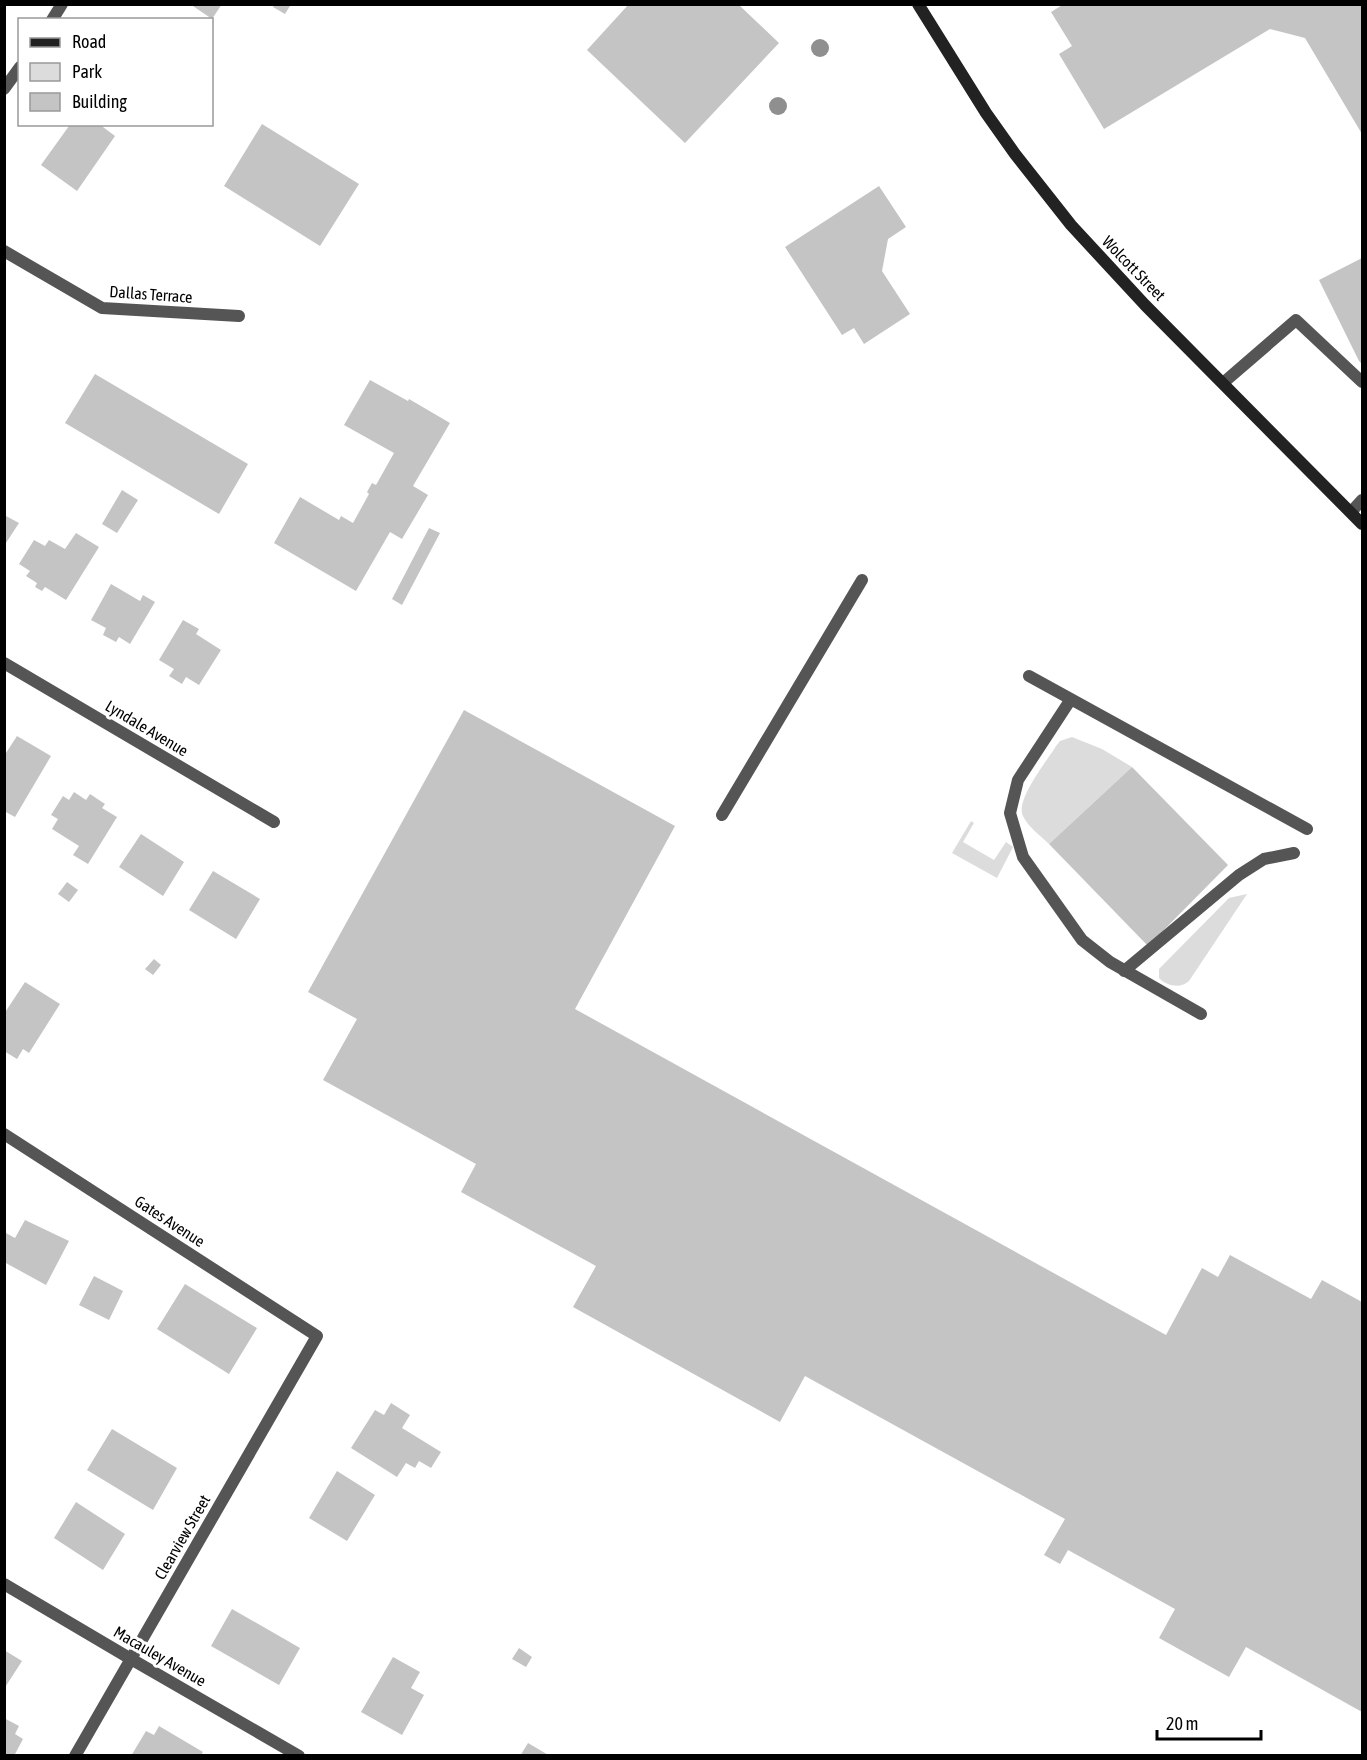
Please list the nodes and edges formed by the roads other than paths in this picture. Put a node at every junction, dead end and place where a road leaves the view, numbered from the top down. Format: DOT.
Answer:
graph roads {
  1 [pos="62,4"];
  2 [pos="918,4"];
  3 [pos="53,18"];
  4 [pos="18,70"];
  5 [pos="4,89"];
  6 [pos="4,251"];
  7 [pos="239,316"];
  8 [pos="1362,382"];
  9 [pos="1223,383"];
  10 [pos="1362,500"];
  11 [pos="1351,512"];
  12 [pos="1362,524"];
  13 [pos="862,580"];
  14 [pos="4,663"];
  15 [pos="1029,675"];
  16 [pos="1071,699"];
  17 [pos="722,815"];
  18 [pos="274,822"];
  19 [pos="1307,830"];
  20 [pos="1294,852"];
  21 [pos="1124,970"];
  22 [pos="1201,1014"];
  23 [pos="4,1134"];
  24 [pos="317,1336"];
  25 [pos="4,1584"];
  26 [pos="131,1659"];
  27 [pos="75,1755"];
  28 [pos="299,1755"];
  1 -- 3 [label="street"];
  2 -- 9 [label="main road, Wolcott Street"];
  4 -- 5 [label="street"];
  6 -- 7 [label="street, Dallas Terrace"];
  8 -- 9 [label="street"];
  9 -- 11 [label="main road, Wolcott Street"];
  10 -- 11 [label="street"];
  11 -- 12 [label="main road, Wolcott Street"];
  13 -- 17 [label="street"];
  14 -- 18 [label="street, Lyndale Avenue"];
  15 -- 16 [label="street"];
  16 -- 19 [label="street"];
  16 -- 21 [label="street"];
  20 -- 21 [label="street"];
  21 -- 22 [label="street"];
  23 -- 24 [label="street, Gates Avenue"];
  24 -- 26 [label="street, Clearview Street"];
  25 -- 26 [label="street, Macauley Avenue"];
  26 -- 27 [label="street, Clearview Street"];
  26 -- 28 [label="street, Macauley Avenue"];
}
